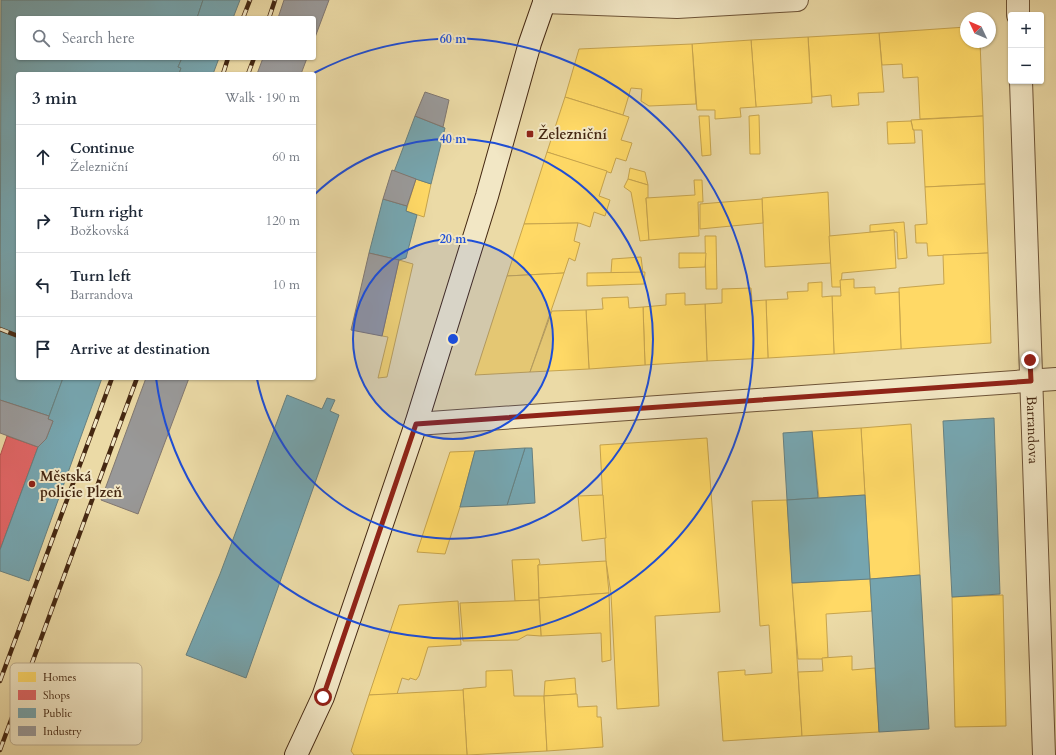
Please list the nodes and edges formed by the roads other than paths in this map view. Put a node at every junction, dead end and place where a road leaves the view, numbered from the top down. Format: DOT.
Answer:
graph roads {
  1 [pos="797,0"];
  2 [pos="1018,0"];
  3 [pos="544,1"];
  4 [pos="1018,12"];
  5 [pos="1021,84"];
  6 [pos="1056,379"];
  7 [pos="1031,381"];
  8 [pos="416,424"];
  9 [pos="296,755"];
  10 [pos="1044,755"];
  1 -- 3 [label="street"];
  2 -- 4 [label="street"];
  3 -- 8 [label="street"];
  5 -- 7 [label="street, Barrandova"];
  6 -- 7 [label="street"];
  7 -- 8 [label="street"];
  7 -- 10 [label="street, Barrandova"];
  8 -- 9 [label="street"];
}
